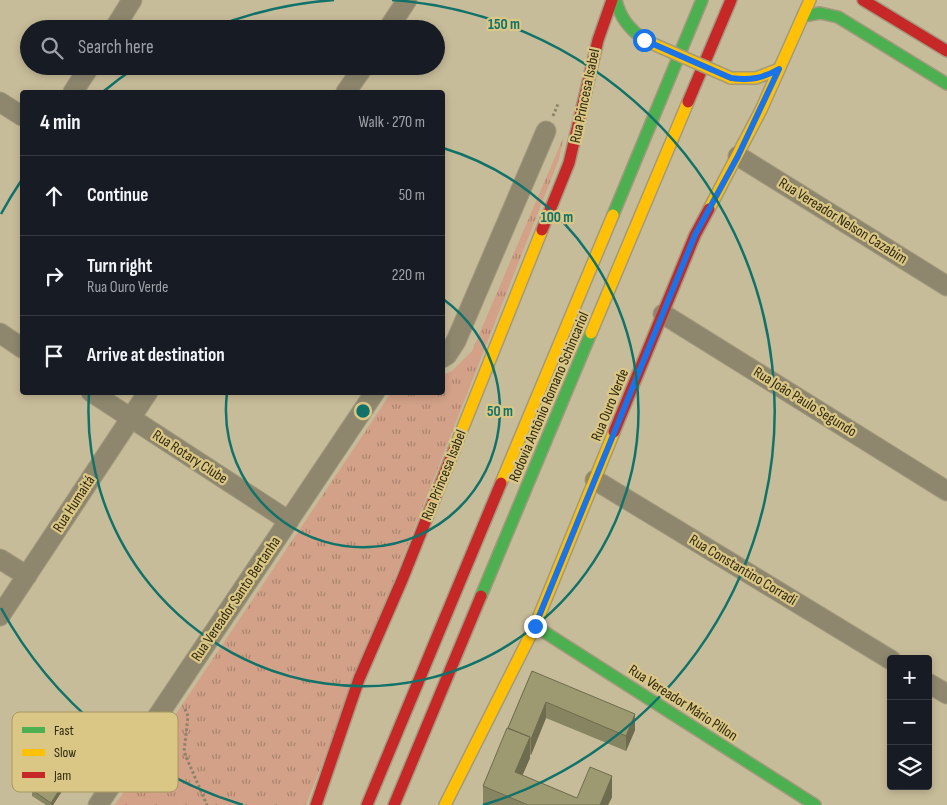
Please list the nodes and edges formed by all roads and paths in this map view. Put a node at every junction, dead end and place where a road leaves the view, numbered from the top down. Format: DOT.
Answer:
graph roads {
  1 [pos="132,0"];
  2 [pos="407,0"];
  3 [pos="612,0"];
  4 [pos="616,0"];
  5 [pos="702,0"];
  6 [pos="731,0"];
  7 [pos="810,0"];
  8 [pos="864,0"];
  9 [pos="803,16"];
  10 [pos="120,20"];
  11 [pos="394,20"];
  12 [pos="947,52"];
  13 [pos="779,69"];
  14 [pos="84,75"];
  15 [pos="358,75"];
  16 [pos="947,84"];
  17 [pos="74,90"];
  18 [pos="347,90"];
  19 [pos="0,102"];
  20 [pos="20,115"];
  21 [pos="546,131"];
  22 [pos="738,156"];
  23 [pos="947,286"];
  24 [pos="663,314"];
  25 [pos="0,333"];
  26 [pos="20,347"];
  27 [pos="445,356"];
  28 [pos="96,395"];
  29 [pos="146,395"];
  30 [pos="373,395"];
  31 [pos="131,418"];
  32 [pos="595,480"];
  33 [pos="947,491"];
  34 [pos="289,521"];
  35 [pos="0,559"];
  36 [pos="27,576"];
  37 [pos="0,616"];
  38 [pos="535,626"];
  39 [pos="887,658"];
  40 [pos="932,685"];
  41 [pos="174,691"];
  42 [pos="947,694"];
  43 [pos="160,712"];
  44 [pos="107,792"];
  45 [pos="98,805"];
  46 [pos="206,805"];
  47 [pos="316,805"];
  48 [pos="367,805"];
  49 [pos="394,805"];
  50 [pos="445,805"];
  51 [pos="815,805"];
  1 -- 10 [label="street"];
  2 -- 11 [label="street"];
  3 -- 47 [label="main road, Rua Princesa Isabel"];
  4 -- 13 [label="main road, bridge"];
  5 -- 48 [label="main road, Rodovia Antônio Romano Schincariol"];
  6 -- 49 [label="main road, Rodovia Antônio Romano Schincariol"];
  7 -- 9 [label="main road, Rua Ouro Verde"];
  8 -- 12 [label="main road"];
  9 -- 13 [label="main road, Rua Ouro Verde"];
  9 -- 16 [label="main road"];
  13 -- 22 [label="main road, Rua Ouro Verde"];
  14 -- 17 [label="street"];
  15 -- 18 [label="street"];
  19 -- 20 [label="street"];
  21 -- 27 [label="street, Rua Princesa Isabel"];
  22 -- 23 [label="street, Rua Vereador Nelson Cazabim"];
  22 -- 24 [label="main road, Rua Ouro Verde"];
  24 -- 32 [label="main road, Rua Ouro Verde"];
  24 -- 33 [label="street, Rua João Paulo Segundo"];
  25 -- 26 [label="street"];
  28 -- 31 [label="street, Rua Rotary Clube"];
  29 -- 31 [label="street, Rua Humaitá"];
  30 -- 34 [label="street, Rua Vereador Santo Bertanha"];
  31 -- 34 [label="street, Rua Rotary Clube"];
  31 -- 36 [label="street, Rua Humaitá"];
  32 -- 38 [label="main road, Rua Ouro Verde"];
  32 -- 39 [label="street, Rua Constantino Corradi"];
  34 -- 41 [label="street, Rua Vereador Santo Bertanha"];
  35 -- 36 [label="street"];
  36 -- 37 [label="street, Rua Humaitá"];
  38 -- 50 [label="main road, Rua Ouro Verde"];
  38 -- 51 [label="main road, Rua Vereador Mário Pillon"];
  40 -- 42 [label="street"];
  41 -- 43 [label="street, Rua Vereador Santo Bertanha"];
  41 -- 46 [label="path"];
  44 -- 45 [label="street, Rua Vereador Santo Bertanha"];
}
